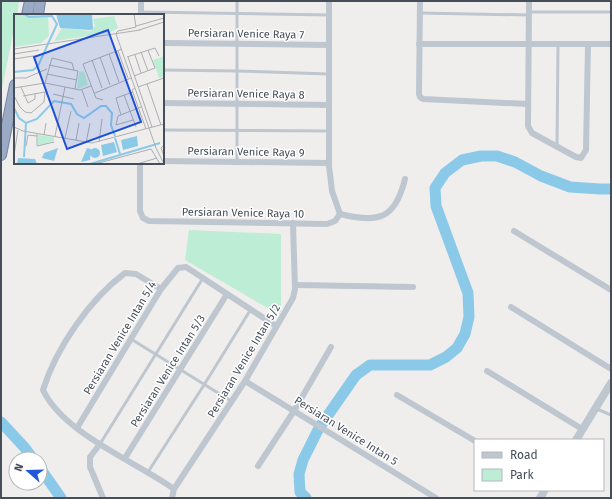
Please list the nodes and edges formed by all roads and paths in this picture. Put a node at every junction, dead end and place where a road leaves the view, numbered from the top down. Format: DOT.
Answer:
graph roads {
  1 [pos="30,1"];
  2 [pos="40,1"];
  3 [pos="141,1"];
  4 [pos="237,1"];
  5 [pos="329,1"];
  6 [pos="420,1"];
  7 [pos="529,1"];
  8 [pos="611,12"];
  9 [pos="237,13"];
  10 [pos="419,13"];
  11 [pos="529,13"];
  12 [pos="27,14"];
  13 [pos="38,14"];
  14 [pos="141,14"];
  15 [pos="329,15"];
  16 [pos="164,42"];
  17 [pos="237,44"];
  18 [pos="419,44"];
  19 [pos="528,44"];
  20 [pos="558,44"];
  21 [pos="588,44"];
  22 [pos="611,44"];
  23 [pos="329,45"];
  24 [pos="164,70"];
  25 [pos="237,71"];
  26 [pos="329,74"];
  27 [pos="14,90"];
  28 [pos="164,103"];
  29 [pos="237,104"];
  30 [pos="528,104"];
  31 [pos="14,105"];
  32 [pos="328,105"];
  33 [pos="7,128"];
  34 [pos="164,130"];
  35 [pos="236,131"];
  36 [pos="329,131"];
  37 [pos="556,146"];
  38 [pos="1,155"];
  39 [pos="164,161"];
  40 [pos="237,162"];
  41 [pos="328,163"];
  42 [pos="140,164"];
  43 [pos="405,179"];
  44 [pos="340,214"];
  45 [pos="293,223"];
  46 [pos="514,231"];
  47 [pos="203,278"];
  48 [pos="295,285"];
  49 [pos="413,287"];
  50 [pos="161,289"];
  51 [pos="611,290"];
  52 [pos="227,294"];
  53 [pos="511,307"];
  54 [pos="251,309"];
  55 [pos="276,326"];
  56 [pos="131,339"];
  57 [pos="331,347"];
  58 [pos="156,354"];
  59 [pos="611,369"];
  60 [pos="180,370"];
  61 [pos="487,371"];
  62 [pos="245,381"];
  63 [pos="611,383"];
  64 [pos="204,385"];
  65 [pos="397,395"];
  66 [pos="231,401"];
  67 [pos="595,408"];
  68 [pos="294,411"];
  69 [pos="611,415"];
  70 [pos="77,428"];
  71 [pos="582,429"];
  72 [pos="577,439"];
  73 [pos="474,440"];
  74 [pos="100,444"];
  75 [pos="125,458"];
  76 [pos="258,466"];
  77 [pos="148,472"];
  78 [pos="174,489"];
  79 [pos="103,498"];
  80 [pos="172,498"];
  81 [pos="436,498"];
  1 -- 12 [label="highway"];
  2 -- 13 [label="highway"];
  3 -- 14 [label="street"];
  4 -- 9 [label="lane"];
  5 -- 15 [label="street"];
  6 -- 10 [label="street"];
  7 -- 11 [label="street"];
  8 -- 11 [label="lane"];
  9 -- 14 [label="lane"];
  9 -- 15 [label="lane"];
  9 -- 17 [label="lane"];
  10 -- 11 [label="lane"];
  10 -- 18 [label="street"];
  11 -- 19 [label="street"];
  15 -- 23 [label="street"];
  16 -- 17 [label="street, Persiaran Venice Raya 7"];
  17 -- 23 [label="street, Persiaran Venice Raya 7"];
  17 -- 25 [label="lane"];
  18 -- 19 [label="street"];
  18 -- 30 [label="street"];
  19 -- 20 [label="street"];
  19 -- 30 [label="street"];
  20 -- 21 [label="street"];
  20 -- 37 [label="lane"];
  21 -- 22 [label="street"];
  21 -- 37 [label="street"];
  23 -- 26 [label="street"];
  24 -- 25 [label="lane"];
  25 -- 26 [label="lane"];
  25 -- 29 [label="lane"];
  26 -- 32 [label="street"];
  27 -- 33 [label="highway"];
  28 -- 29 [label="street, Persiaran Venice Raya 8"];
  29 -- 32 [label="street, Persiaran Venice Raya 8"];
  29 -- 35 [label="lane"];
  30 -- 37 [label="street"];
  31 -- 33 [label="highway"];
  32 -- 36 [label="street"];
  33 -- 38 [label="highway"];
  34 -- 35 [label="lane"];
  35 -- 36 [label="lane"];
  35 -- 40 [label="lane"];
  36 -- 41 [label="street"];
  39 -- 40 [label="street, Persiaran Venice Raya 9"];
  40 -- 41 [label="street, Persiaran Venice Raya 9"];
  41 -- 44 [label="street"];
  42 -- 45 [label="street, Persiaran Venice Raya 10"];
  43 -- 44 [label="street"];
  44 -- 45 [label="street, Persiaran Venice Raya 10"];
  45 -- 48 [label="street, Persiaran Venice Intan 5/2"];
  46 -- 51 [label="street"];
  47 -- 50 [label="street, Persiaran Venice Intan 5/4"];
  47 -- 52 [label="street"];
  47 -- 58 [label="lane"];
  48 -- 49 [label="street"];
  48 -- 55 [label="street, Persiaran Venice Intan 5/2"];
  50 -- 56 [label="street, Persiaran Venice Intan 5/4"];
  50 -- 70 [label="street"];
  52 -- 54 [label="street"];
  52 -- 60 [label="street, Persiaran Venice Intan 5/3"];
  53 -- 59 [label="street"];
  54 -- 55 [label="street"];
  54 -- 64 [label="lane"];
  55 -- 62 [label="street, Persiaran Venice Intan 5/2"];
  56 -- 58 [label="lane"];
  56 -- 70 [label="street, Persiaran Venice Intan 5/4"];
  57 -- 68 [label="street"];
  58 -- 60 [label="lane"];
  58 -- 74 [label="lane"];
  60 -- 64 [label="lane"];
  60 -- 75 [label="street, Persiaran Venice Intan 5/3"];
  61 -- 71 [label="street"];
  62 -- 66 [label="street, Persiaran Venice Intan 5/2"];
  62 -- 68 [label="street, Persiaran Venice Intan 5"];
  63 -- 67 [label="street"];
  64 -- 66 [label="lane"];
  64 -- 77 [label="lane"];
  65 -- 73 [label="street"];
  66 -- 78 [label="street, Persiaran Venice Intan 5/2"];
  67 -- 69 [label="lane"];
  67 -- 71 [label="street"];
  68 -- 76 [label="street"];
  68 -- 81 [label="street, Persiaran Venice Intan 5"];
  70 -- 74 [label="street"];
  71 -- 72 [label="street"];
  74 -- 75 [label="street"];
  74 -- 79 [label="street"];
  75 -- 77 [label="street"];
  77 -- 78 [label="street"];
  78 -- 80 [label="street, Persiaran Venice Intan 5/2"];
}
